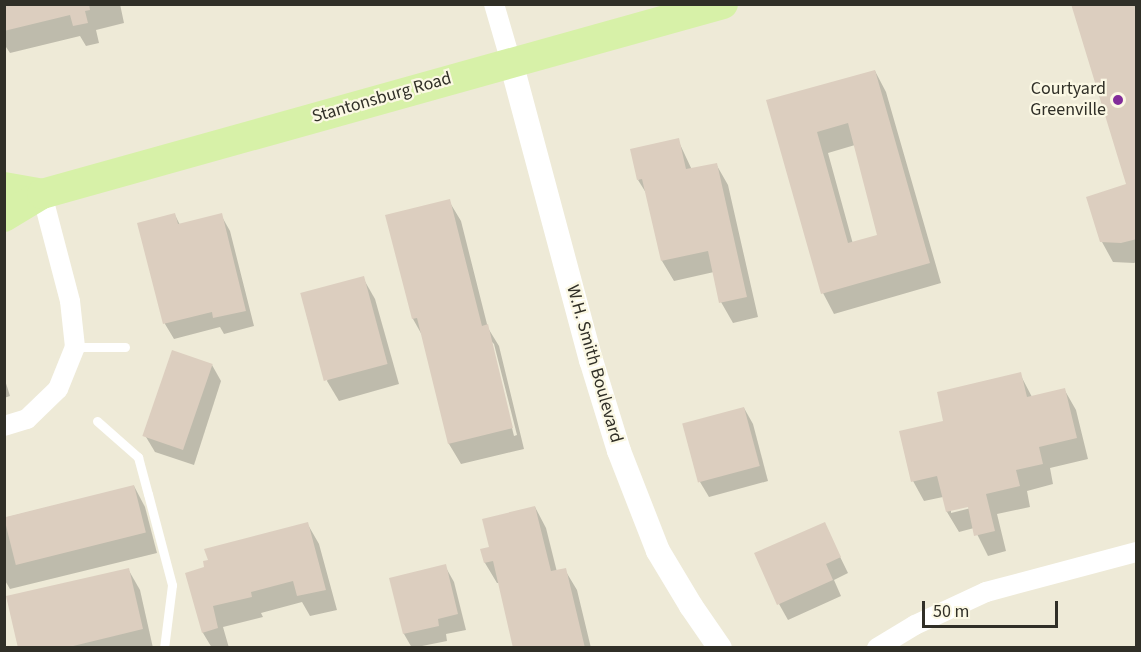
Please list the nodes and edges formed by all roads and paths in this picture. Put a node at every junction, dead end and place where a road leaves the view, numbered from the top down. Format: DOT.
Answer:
graph roads {
  1 [pos="494,4"];
  2 [pos="723,4"];
  3 [pos="511,62"];
  4 [pos="4,187"];
  5 [pos="42,194"];
  6 [pos="4,217"];
  7 [pos="75,347"];
  8 [pos="125,347"];
  9 [pos="97,421"];
  10 [pos="4,426"];
  11 [pos="1137,552"];
  12 [pos="164,648"];
  13 [pos="720,648"];
  14 [pos="877,648"];
  1 -- 3 [label="street"];
  2 -- 3 [label="main road, Stantonsburg Road"];
  3 -- 5 [label="main road, Stantonsburg Road"];
  3 -- 13 [label="street, W.H. Smith Boulevard"];
  4 -- 5 [label="main road, Stantonsburg Road"];
  5 -- 6 [label="main road, Stantonsburg Road"];
  5 -- 7 [label="street"];
  7 -- 8 [label="lane"];
  7 -- 10 [label="street"];
  9 -- 12 [label="lane"];
  11 -- 14 [label="street"];
}
